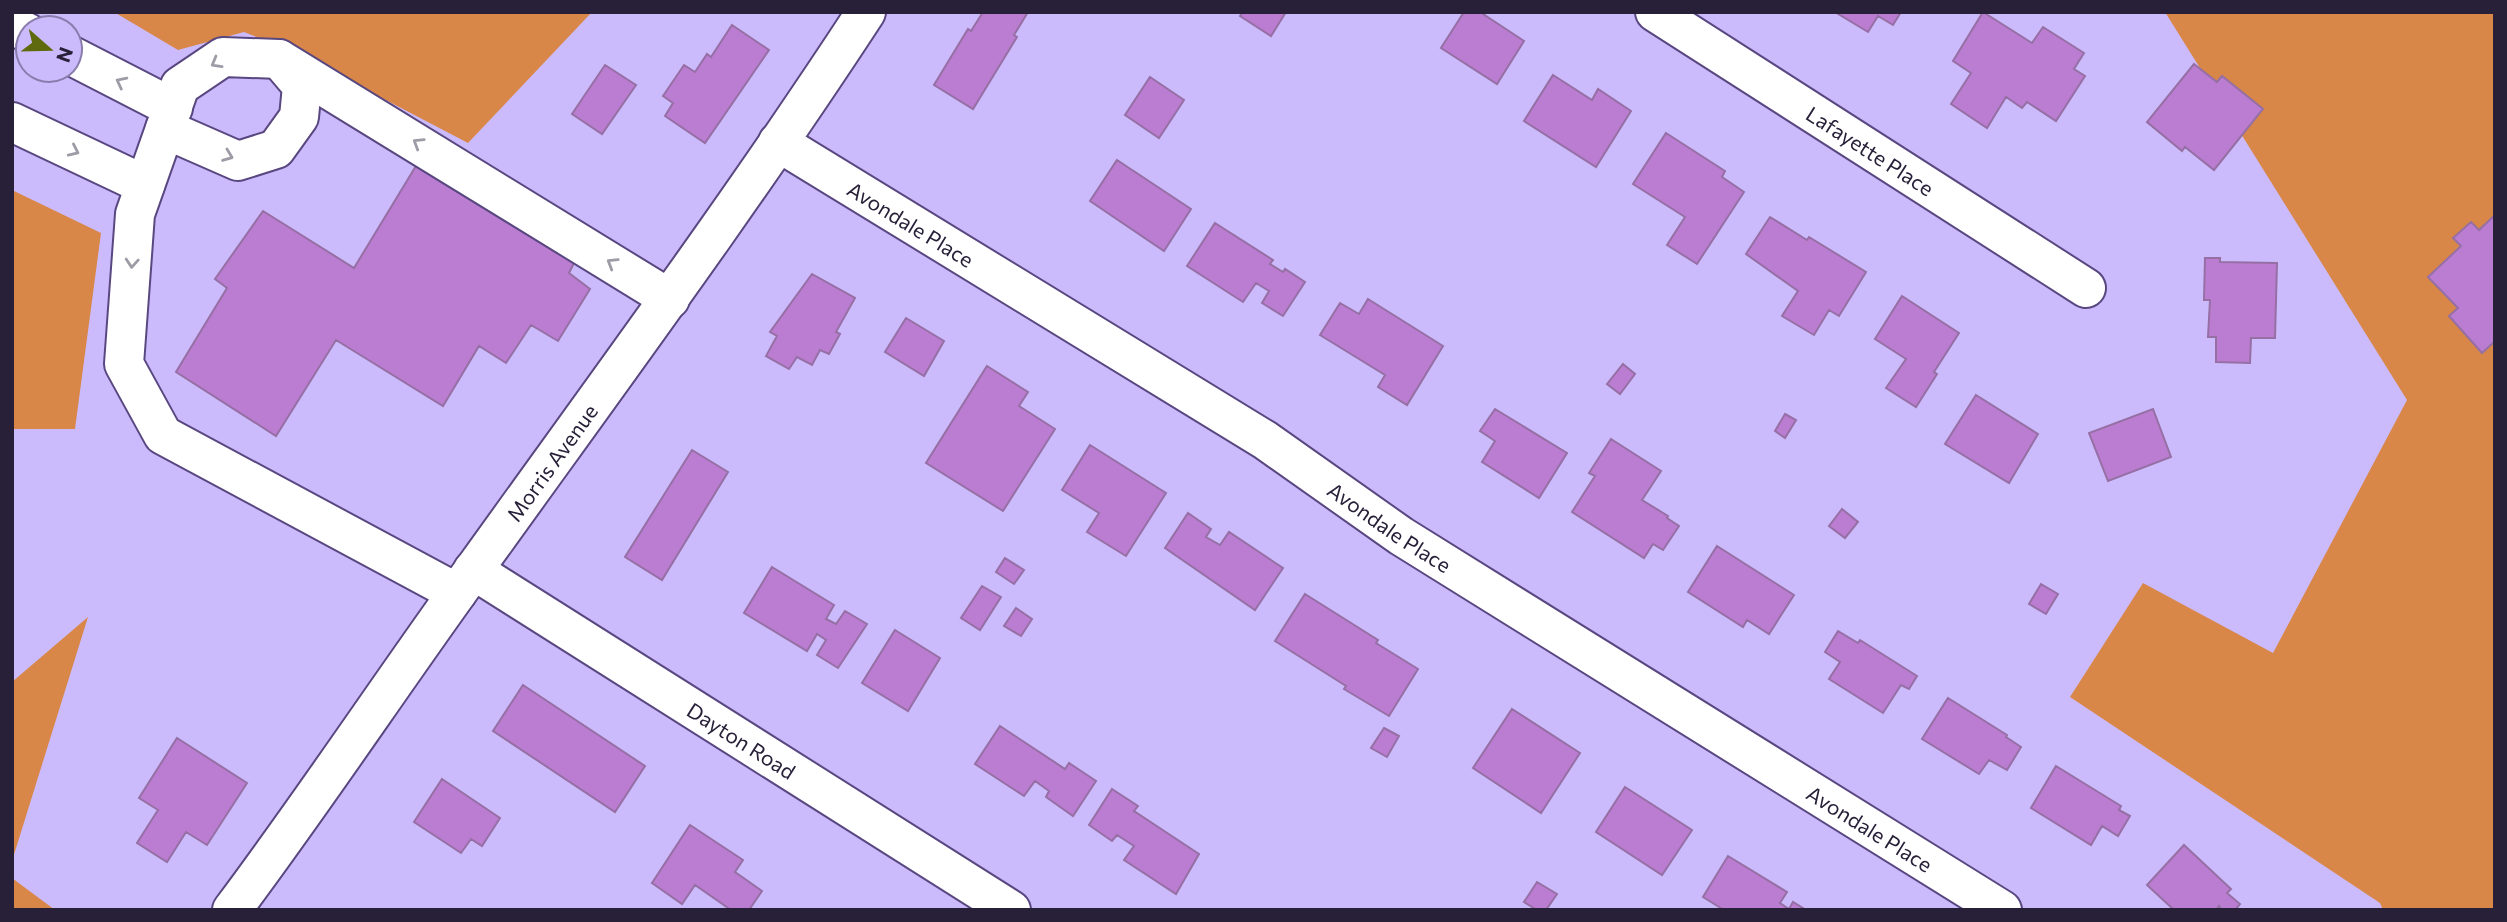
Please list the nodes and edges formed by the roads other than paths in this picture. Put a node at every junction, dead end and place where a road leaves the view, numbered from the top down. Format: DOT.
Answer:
graph roads {
  1 [pos="866,12"];
  2 [pos="1655,12"];
  3 [pos="279,59"];
  4 [pos="84,64"];
  5 [pos="169,119"];
  6 [pos="12,122"];
  7 [pos="778,142"];
  8 [pos="145,185"];
  9 [pos="2086,288"];
  10 [pos="670,299"];
  11 [pos="465,582"];
  12 [pos="232,910"];
  13 [pos="1011,910"];
  14 [pos="2002,910"];
  1 -- 7 [label="street, Morris Avenue"];
  2 -- 9 [label="street, Lafayette Place"];
  3 -- 5 [label="street, one-way"];
  5 -- 3 [label="street, one-way"];
  10 -- 3 [label="street, one-way"];
  5 -- 4 [label="street, one-way"];
  5 -- 8 [label="street, Dayton Road"];
  6 -- 8 [label="street, one-way"];
  7 -- 10 [label="street, Morris Avenue"];
  7 -- 14 [label="street, Avondale Place"];
  8 -- 11 [label="street, Dayton Road, one-way"];
  10 -- 11 [label="street, Morris Avenue"];
  11 -- 12 [label="street, Morris Avenue"];
  11 -- 13 [label="street, Dayton Road"];
}
